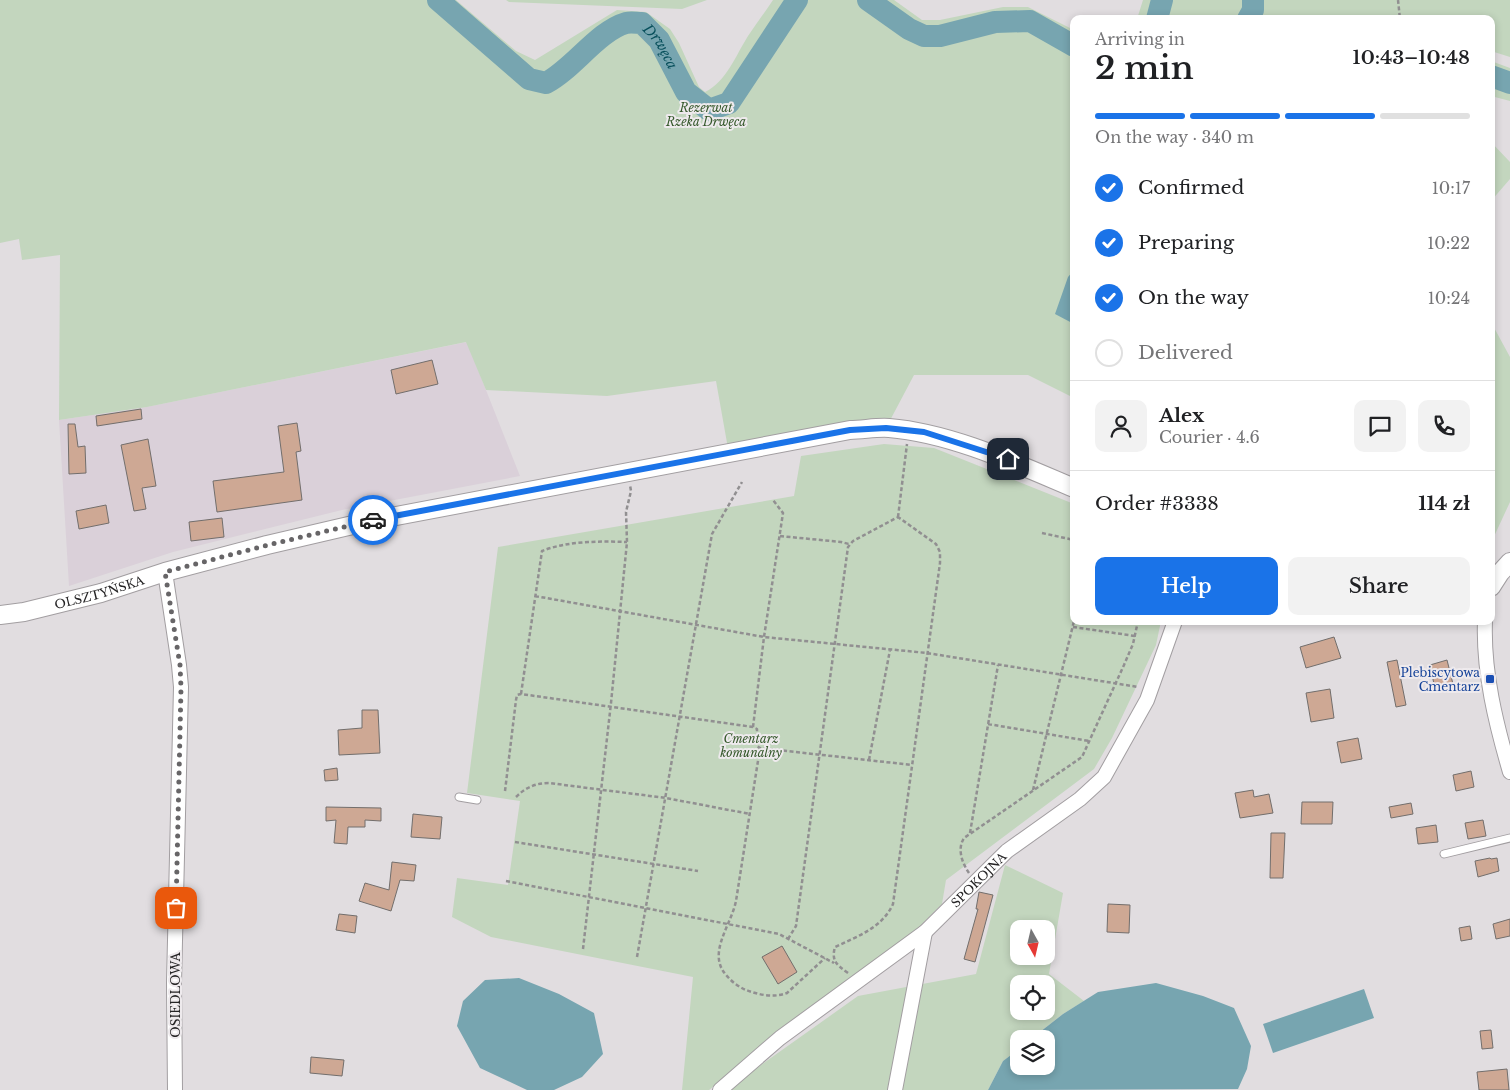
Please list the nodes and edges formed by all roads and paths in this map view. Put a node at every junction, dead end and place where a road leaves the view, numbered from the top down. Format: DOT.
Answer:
graph roads {
  1 [pos="1398,0"];
  2 [pos="1400,15"];
  3 [pos="907,442"];
  4 [pos="628,472"];
  5 [pos="742,482"];
  6 [pos="1070,486"];
  7 [pos="773,500"];
  8 [pos="898,517"];
  9 [pos="1042,533"];
  10 [pos="780,536"];
  11 [pos="1070,539"];
  12 [pos="626,542"];
  13 [pos="850,544"];
  14 [pos="1510,562"];
  15 [pos="165,572"];
  16 [pos="1495,582"];
  17 [pos="534,596"];
  18 [pos="620,611"];
  19 [pos="0,615"];
  20 [pos="696,625"];
  21 [pos="1137,625"];
  22 [pos="1174,625"];
  23 [pos="1485,625"];
  24 [pos="1073,627"];
  25 [pos="1135,636"];
  26 [pos="764,637"];
  27 [pos="835,644"];
  28 [pos="890,650"];
  29 [pos="927,654"];
  30 [pos="998,665"];
  31 [pos="1061,675"];
  32 [pos="1116,684"];
  33 [pos="1151,689"];
  34 [pos="521,694"];
  35 [pos="611,706"];
  36 [pos="681,717"];
  37 [pos="988,724"];
  38 [pos="754,727"];
  39 [pos="1047,734"];
  40 [pos="1089,741"];
  41 [pos="760,748"];
  42 [pos="819,754"];
  43 [pos="869,760"];
  44 [pos="912,765"];
  45 [pos="1510,772"];
  46 [pos="601,790"];
  47 [pos="1033,791"];
  48 [pos="505,792"];
  49 [pos="459,797"];
  50 [pos="516,797"];
  51 [pos="666,798"];
  52 [pos="477,800"];
  53 [pos="750,814"];
  54 [pos="970,834"];
  55 [pos="1510,838"];
  56 [pos="515,842"];
  57 [pos="1444,854"];
  58 [pos="594,855"];
  59 [pos="654,864"];
  60 [pos="698,871"];
  61 [pos="506,881"];
  62 [pos="976,882"];
  63 [pos="589,898"];
  64 [pos="647,909"];
  65 [pos="728,924"];
  66 [pos="925,932"];
  67 [pos="788,938"];
  68 [pos="583,949"];
  69 [pos="637,957"];
  70 [pos="825,958"];
  71 [pos="835,963"];
  72 [pos="858,982"];
  73 [pos="175,1090"];
  74 [pos="720,1090"];
  75 [pos="895,1090"];
  1 -- 2 [label="path"];
  3 -- 8 [label="path"];
  4 -- 6 [label="street, OLSZTYŃSKA"];
  4 -- 12 [label="path"];
  4 -- 15 [label="street, OLSZTYŃSKA"];
  5 -- 20 [label="path"];
  7 -- 10 [label="path"];
  8 -- 13 [label="path"];
  8 -- 29 [label="path"];
  9 -- 11 [label="path"];
  10 -- 13 [label="path"];
  10 -- 26 [label="path"];
  12 -- 17 [label="path"];
  12 -- 18 [label="path"];
  13 -- 27 [label="path"];
  14 -- 16 [label="street"];
  15 -- 19 [label="street, OLSZTYŃSKA"];
  15 -- 73 [label="street, OSIEDLOWA"];
  17 -- 18 [label="path"];
  17 -- 34 [label="path"];
  18 -- 20 [label="path"];
  18 -- 35 [label="path"];
  20 -- 26 [label="path"];
  20 -- 36 [label="path"];
  21 -- 25 [label="path"];
  22 -- 33 [label="street, SPOKOJNA"];
  23 -- 45 [label="street"];
  24 -- 25 [label="path"];
  24 -- 31 [label="path"];
  25 -- 32 [label="path"];
  26 -- 27 [label="path"];
  26 -- 38 [label="path"];
  27 -- 28 [label="path"];
  27 -- 42 [label="path"];
  28 -- 29 [label="path"];
  28 -- 43 [label="path"];
  29 -- 30 [label="path"];
  29 -- 44 [label="path"];
  30 -- 31 [label="path"];
  30 -- 37 [label="path"];
  31 -- 32 [label="path"];
  31 -- 39 [label="path"];
  32 -- 33 [label="path"];
  32 -- 40 [label="path"];
  33 -- 62 [label="street, SPOKOJNA"];
  34 -- 35 [label="path"];
  34 -- 48 [label="path"];
  35 -- 36 [label="path"];
  35 -- 46 [label="path"];
  36 -- 38 [label="path"];
  36 -- 51 [label="path"];
  37 -- 39 [label="path"];
  37 -- 54 [label="path"];
  38 -- 41 [label="path"];
  39 -- 40 [label="path"];
  39 -- 47 [label="path"];
  40 -- 47 [label="path"];
  41 -- 42 [label="path"];
  41 -- 53 [label="path"];
  42 -- 43 [label="path"];
  42 -- 67 [label="path"];
  43 -- 44 [label="path"];
  44 -- 71 [label="path"];
  46 -- 50 [label="path"];
  46 -- 51 [label="path"];
  46 -- 58 [label="path"];
  47 -- 54 [label="path"];
  49 -- 52 [label="lane"];
  51 -- 53 [label="path"];
  51 -- 59 [label="path"];
  53 -- 65 [label="path"];
  54 -- 62 [label="path"];
  55 -- 57 [label="lane"];
  56 -- 58 [label="path"];
  58 -- 59 [label="path"];
  58 -- 63 [label="path"];
  59 -- 60 [label="path"];
  59 -- 64 [label="path"];
  61 -- 63 [label="path"];
  62 -- 66 [label="street, SPOKOJNA"];
  63 -- 64 [label="path"];
  63 -- 68 [label="path"];
  64 -- 65 [label="path"];
  64 -- 69 [label="path"];
  65 -- 67 [label="path"];
  65 -- 70 [label="path"];
  66 -- 72 [label="street, SPOKOJNA"];
  66 -- 75 [label="street"];
  67 -- 70 [label="path"];
  70 -- 71 [label="path"];
  71 -- 72 [label="path"];
  72 -- 74 [label="street, SPOKOJNA"];
}
